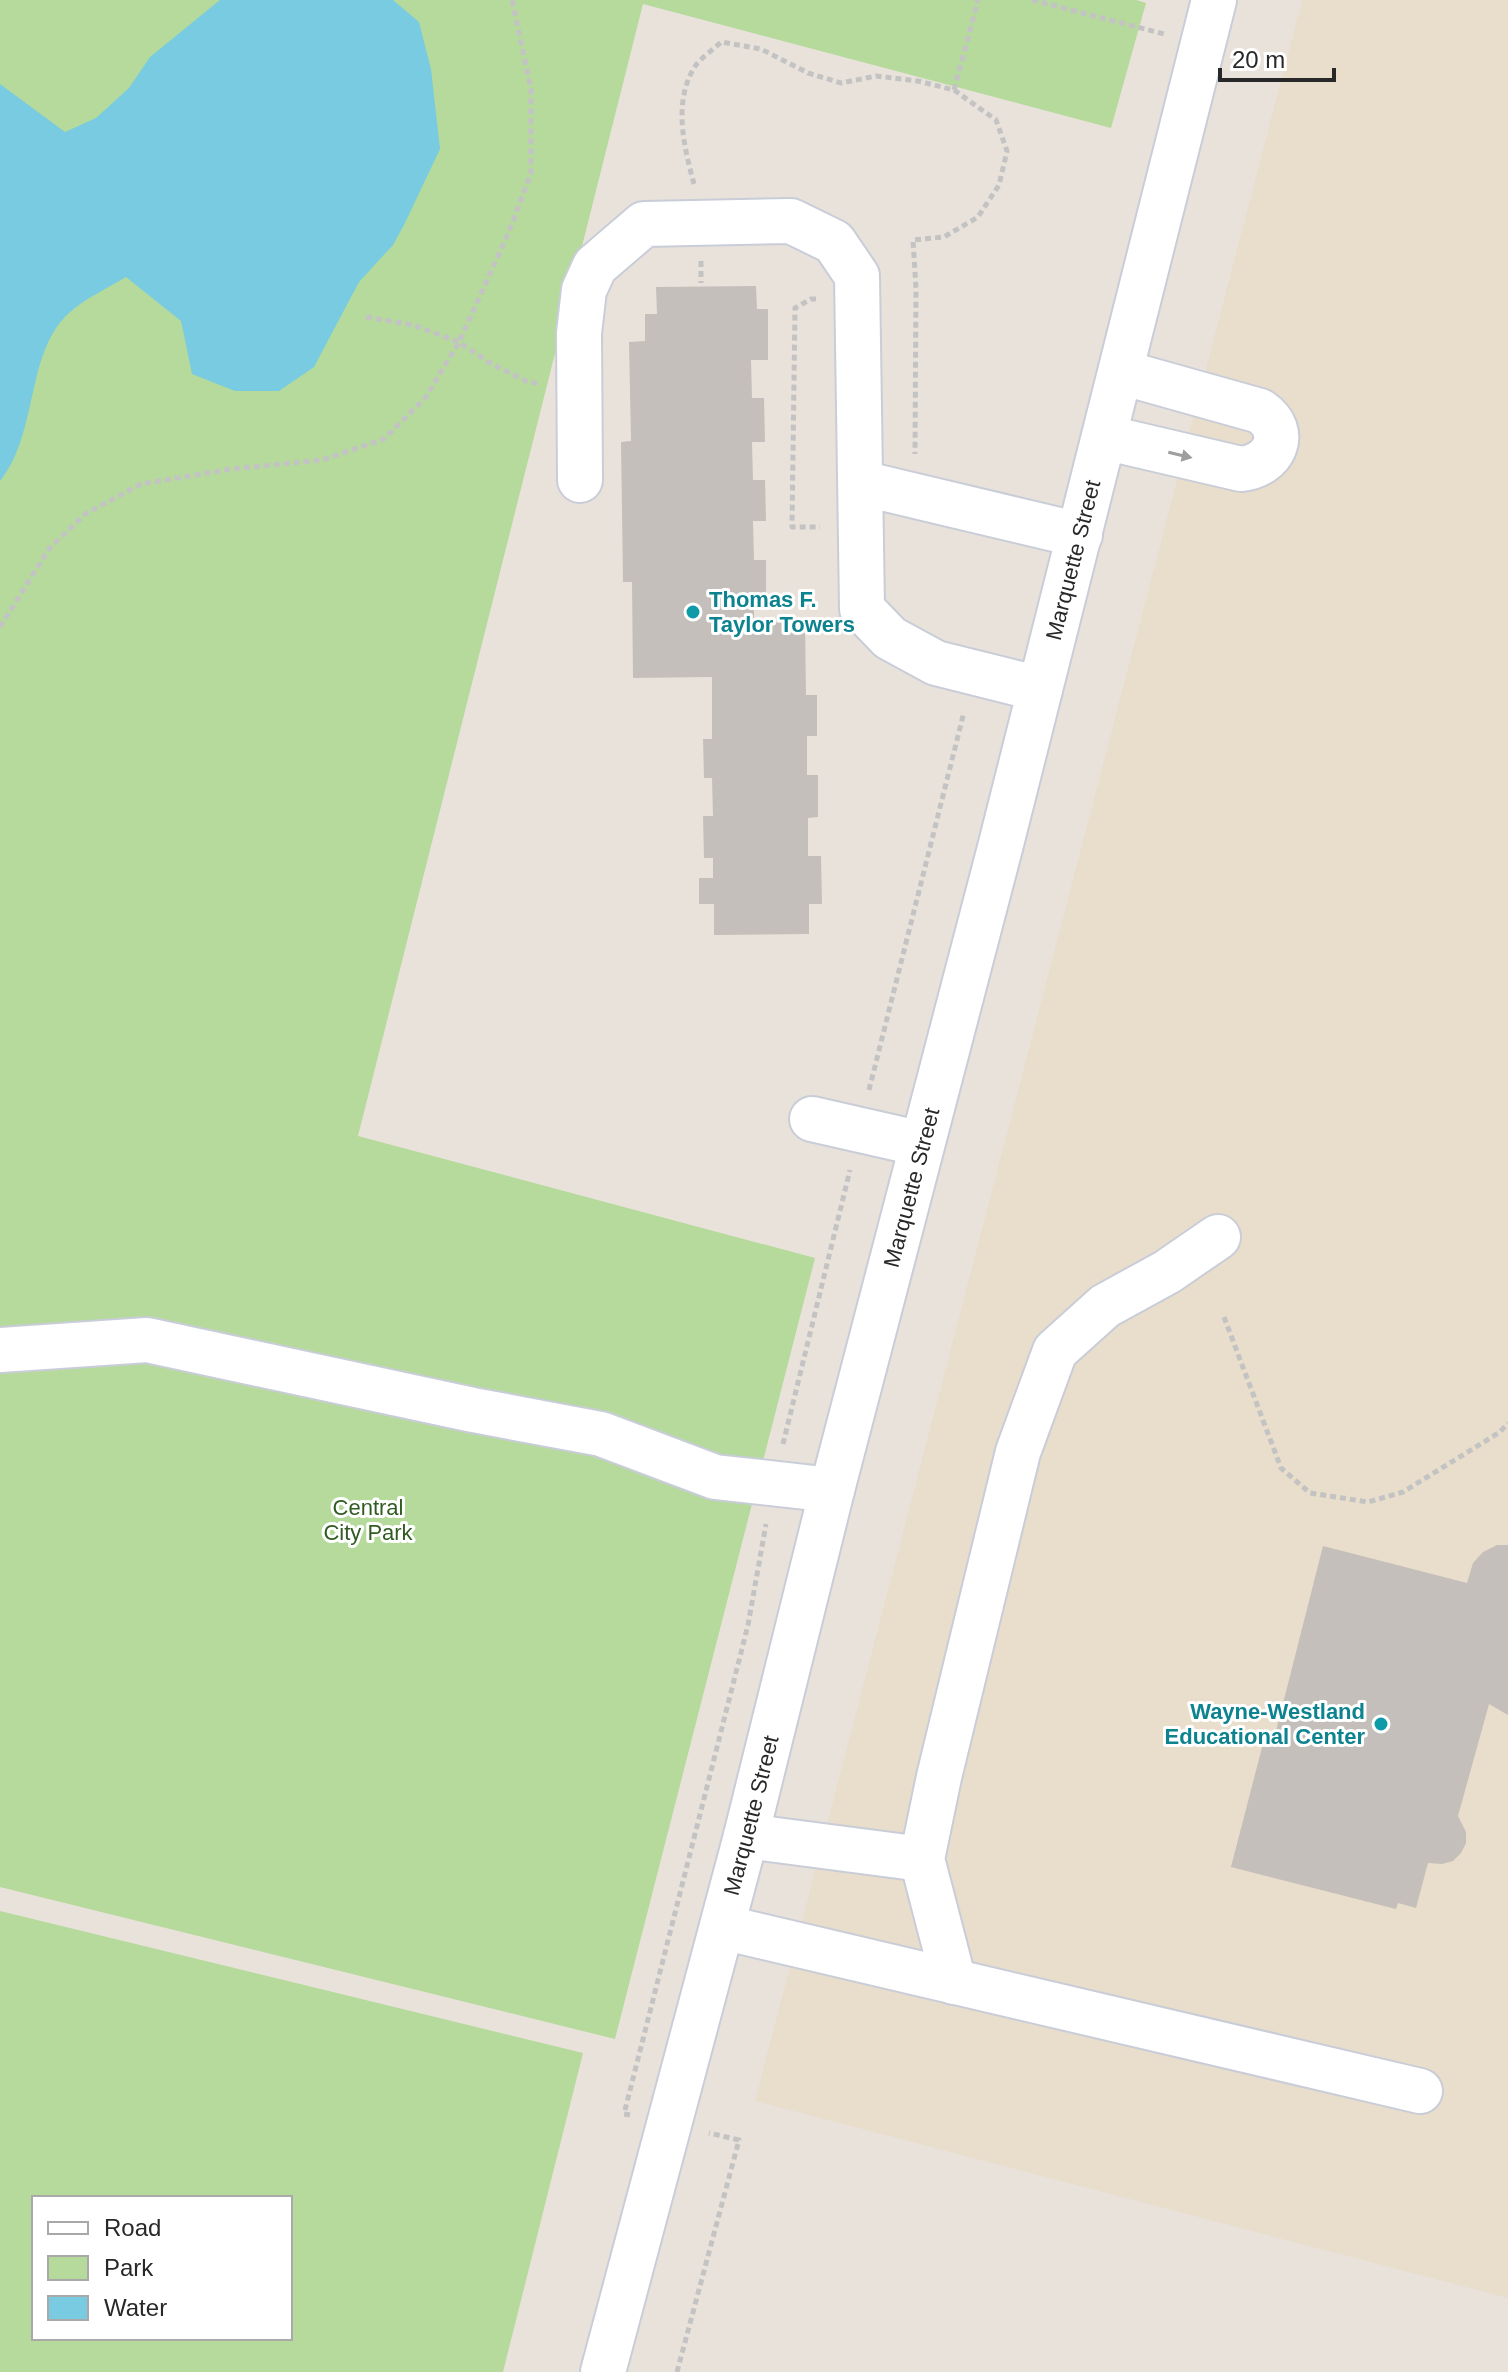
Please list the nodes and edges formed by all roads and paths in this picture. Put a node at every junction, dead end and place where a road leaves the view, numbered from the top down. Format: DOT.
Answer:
graph roads {
  1 [pos="512,0"];
  2 [pos="978,0"];
  3 [pos="1032,0"];
  4 [pos="1214,0"];
  5 [pos="1204,43"];
  6 [pos="954,90"];
  7 [pos="695,189"];
  8 [pos="366,317"];
  9 [pos="459,342"];
  10 [pos="1121,372"];
  11 [pos="553,387"];
  12 [pos="1104,437"];
  13 [pos="915,457"];
  14 [pos="580,480"];
  15 [pos="861,483"];
  16 [pos="1080,535"];
  17 [pos="0,627"];
  18 [pos="1040,689"];
  19 [pos="965,710"];
  20 [pos="812,1119"];
  21 [pos="860,1129"];
  22 [pos="922,1144"];
  23 [pos="1218,1237"];
  24 [pos="1224,1317"];
  25 [pos="0,1350"];
  26 [pos="1508,1423"];
  27 [pos="774,1484"];
  28 [pos="832,1490"];
  29 [pos="746,1836"];
  30 [pos="922,1859"];
  31 [pos="722,1927"];
  32 [pos="954,1982"];
  33 [pos="1420,2091"];
  34 [pos="642,2118"];
  35 [pos="701,2132"];
  36 [pos="603,2372"];
  37 [pos="677,2372"];
  1 -- 9 [label="path"];
  2 -- 6 [label="path"];
  3 -- 5 [label="path"];
  4 -- 5 [label="street, Marquette Street"];
  5 -- 10 [label="street, Marquette Street"];
  6 -- 7 [label="path"];
  6 -- 13 [label="path"];
  8 -- 9 [label="path"];
  9 -- 11 [label="path"];
  9 -- 17 [label="path"];
  10 -- 12 [label="street, Marquette Street"];
  12 -- 10 [label="street, one-way"];
  12 -- 16 [label="street, Marquette Street"];
  14 -- 15 [label="street"];
  15 -- 16 [label="street"];
  15 -- 18 [label="street"];
  16 -- 18 [label="street, Marquette Street"];
  18 -- 22 [label="street, Marquette Street"];
  19 -- 21 [label="path"];
  20 -- 21 [label="street"];
  21 -- 22 [label="street"];
  21 -- 27 [label="path"];
  22 -- 28 [label="street, Marquette Street"];
  23 -- 30 [label="street"];
  24 -- 26 [label="path"];
  25 -- 27 [label="street"];
  27 -- 28 [label="street"];
  27 -- 34 [label="path"];
  28 -- 29 [label="street, Marquette Street"];
  29 -- 30 [label="street"];
  29 -- 31 [label="street, Marquette Street"];
  30 -- 32 [label="street"];
  31 -- 32 [label="street"];
  31 -- 36 [label="street, Marquette Street"];
  32 -- 33 [label="street"];
  35 -- 37 [label="path"];
}
